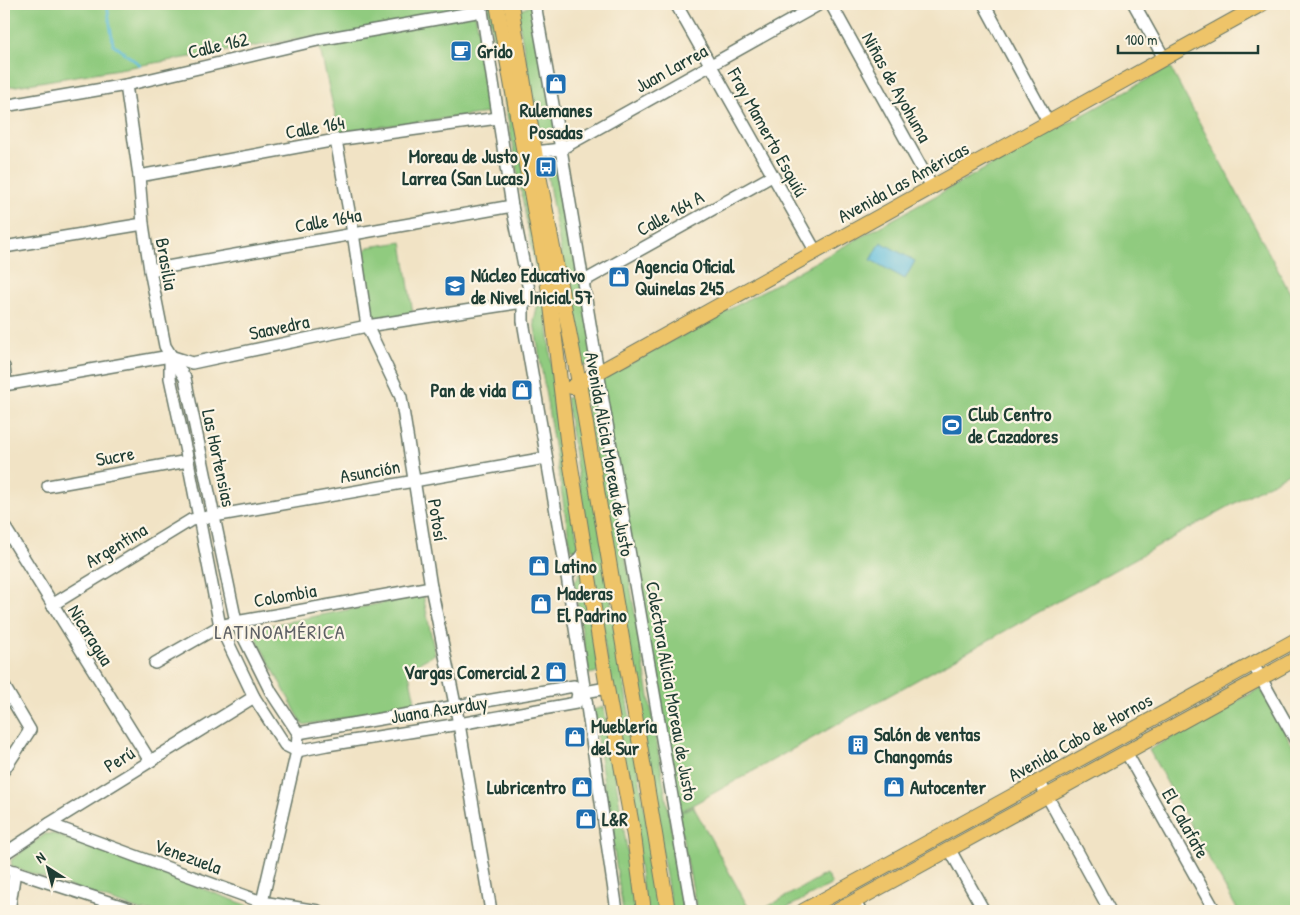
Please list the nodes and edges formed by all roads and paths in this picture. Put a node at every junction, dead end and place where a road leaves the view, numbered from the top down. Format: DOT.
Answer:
graph roads {
  1 [pos="497,4"];
  2 [pos="511,4"];
  3 [pos="534,4"];
  4 [pos="676,4"];
  5 [pos="820,4"];
  6 [pos="831,4"];
  7 [pos="984,4"];
  8 [pos="1134,4"];
  9 [pos="1262,4"];
  10 [pos="481,7"];
  11 [pos="1164,58"];
  12 [pos="711,65"];
  13 [pos="126,84"];
  14 [pos="4,106"];
  15 [pos="498,118"];
  16 [pos="1048,122"];
  17 [pos="336,140"];
  18 [pos="561,149"];
  19 [pos="535,152"];
  20 [pos="140,176"];
  21 [pos="772,176"];
  22 [pos="932,187"];
  23 [pos="512,206"];
  24 [pos="143,224"];
  25 [pos="353,234"];
  26 [pos="4,247"];
  27 [pos="816,252"];
  28 [pos="150,270"];
  29 [pos="584,281"];
  30 [pos="556,295"];
  31 [pos="523,302"];
  32 [pos="367,326"];
  33 [pos="170,356"];
  34 [pos="4,367"];
  35 [pos="598,372"];
  36 [pos="579,383"];
  37 [pos="5,384"];
  38 [pos="562,393"];
  39 [pos="546,458"];
  40 [pos="188,461"];
  41 [pos="414,482"];
  42 [pos="48,486"];
  43 [pos="214,516"];
  44 [pos="199,518"];
  45 [pos="4,526"];
  46 [pos="585,550"];
  47 [pos="567,576"];
  48 [pos="431,587"];
  49 [pos="52,605"];
  50 [pos="236,622"];
  51 [pos="220,626"];
  52 [pos="1296,640"];
  53 [pos="1296,659"];
  54 [pos="154,663"];
  55 [pos="1253,664"];
  56 [pos="1261,678"];
  57 [pos="4,686"];
  58 [pos="607,688"];
  59 [pos="581,693"];
  60 [pos="254,697"];
  61 [pos="454,706"];
  62 [pos="459,724"];
  63 [pos="298,733"];
  64 [pos="1296,740"];
  65 [pos="297,751"];
  66 [pos="1126,752"];
  67 [pos="150,761"];
  68 [pos="4,770"];
  69 [pos="1039,781"];
  70 [pos="1047,796"];
  71 [pos="49,824"];
  72 [pos="950,850"];
  73 [pos="4,854"];
  74 [pos="9,869"];
  75 [pos="262,902"];
  76 [pos="857,906"];
  77 [pos="9,911"];
  78 [pos="136,911"];
  79 [pos="318,911"];
  80 [pos="491,911"];
  81 [pos="617,911"];
  82 [pos="644,911"];
  83 [pos="668,911"];
  84 [pos="692,911"];
  85 [pos="802,911"];
  86 [pos="837,911"];
  87 [pos="984,911"];
  88 [pos="1110,911"];
  89 [pos="1215,911"];
  1 -- 30 [label="main road, Avenida Alicia Moreau de Justo"];
  2 -- 19 [label="main road, Avenida Alicia Moreau de Justo"];
  3 -- 18 [label="street, Colectora Alicia Moreau de Justo"];
  4 -- 12 [label="street, Fray Mamerto Esquiú"];
  5 -- 12 [label="street, Juan Larrea"];
  6 -- 22 [label="street, Niñas de Ayohuma"];
  7 -- 16 [label="street"];
  8 -- 11 [label="street"];
  9 -- 11 [label="main road, Avenida Las Américas"];
  10 -- 13 [label="street, Calle 162"];
  10 -- 15 [label="street"];
  11 -- 16 [label="main road, Avenida Las Américas"];
  12 -- 18 [label="street, Juan Larrea"];
  12 -- 21 [label="street, Fray Mamerto Esquiú"];
  13 -- 14 [label="street, Calle 162"];
  13 -- 20 [label="street, Brasilia"];
  15 -- 17 [label="street, Calle 164"];
  15 -- 23 [label="street"];
  16 -- 22 [label="main road, Avenida Las Américas"];
  17 -- 20 [label="street, Calle 164"];
  17 -- 25 [label="street, Potosí"];
  18 -- 19 [label="street, Juan Larrea"];
  18 -- 29 [label="street, Colectora Alicia Moreau de Justo"];
  19 -- 30 [label="main road, Avenida Alicia Moreau de Justo"];
  20 -- 24 [label="street, Brasilia"];
  21 -- 27 [label="street, Fray Mamerto Esquiú"];
  21 -- 29 [label="street, Calle 164 A"];
  22 -- 27 [label="main road, Avenida Las Américas"];
  23 -- 25 [label="street, Calle 164a"];
  23 -- 31 [label="street"];
  24 -- 26 [label="street"];
  24 -- 28 [label="street, Brasilia"];
  25 -- 28 [label="street, Calle 164a"];
  25 -- 32 [label="street, Potosí"];
  27 -- 35 [label="main road, Avenida Las Américas"];
  28 -- 33 [label="street, Brasilia"];
  29 -- 35 [label="street, Colectora Alicia Moreau de Justo"];
  30 -- 31 [label="street, Saavedra"];
  30 -- 36 [label="main road, Avenida Alicia Moreau de Justo"];
  30 -- 38 [label="main road, Avenida Alicia Moreau de Justo"];
  31 -- 32 [label="street, Saavedra"];
  31 -- 39 [label="street"];
  32 -- 33 [label="street, Saavedra"];
  32 -- 41 [label="street, Potosí"];
  33 -- 37 [label="street, Saavedra"];
  33 -- 40 [label="street, Las Hortensias"];
  33 -- 43 [label="street, Las Hortensias"];
  34 -- 37 [label="street"];
  35 -- 36 [label="main road, Avenida Las Américas"];
  35 -- 84 [label="street, Colectora Alicia Moreau de Justo"];
  36 -- 38 [label="main road, Avenida Las Américas"];
  36 -- 83 [label="main road, Avenida Alicia Moreau de Justo"];
  38 -- 46 [label="main road, Avenida Alicia Moreau de Justo"];
  39 -- 41 [label="street, Asunción"];
  39 -- 47 [label="street"];
  40 -- 42 [label="street, Sucre"];
  40 -- 44 [label="street, Las Hortensias"];
  41 -- 43 [label="street, Asunción"];
  41 -- 48 [label="street, Potosí"];
  43 -- 44 [label="street, Asunción"];
  43 -- 50 [label="street, Las Hortensias"];
  44 -- 49 [label="street, Argentina"];
  44 -- 51 [label="street, Las Hortensias"];
  45 -- 49 [label="street, Nicaragua"];
  46 -- 47 [label="street"];
  46 -- 58 [label="main road, Avenida Alicia Moreau de Justo"];
  47 -- 59 [label="street"];
  48 -- 50 [label="street, Colombia"];
  48 -- 61 [label="street, Potosí"];
  49 -- 67 [label="street, Nicaragua"];
  50 -- 51 [label="street, Colombia"];
  50 -- 63 [label="street, Las Hortensias"];
  51 -- 54 [label="street, Colombia"];
  51 -- 60 [label="street, Las Hortensias"];
  52 -- 55 [label="main road, Avenida Cabo de Hornos"];
  53 -- 56 [label="main road, Avenida Cabo de Hornos"];
  55 -- 56 [label="street"];
  55 -- 69 [label="main road, Avenida Cabo de Hornos"];
  56 -- 64 [label="street"];
  56 -- 66 [label="main road, Avenida Cabo de Hornos"];
  57 -- 68 [label="street"];
  58 -- 59 [label="street, Juana Azurduy"];
  58 -- 82 [label="main road, Avenida Alicia Moreau de Justo"];
  59 -- 61 [label="street, Juana Azurduy"];
  59 -- 62 [label="street, Juana Azurduy"];
  59 -- 81 [label="street"];
  60 -- 65 [label="street"];
  60 -- 67 [label="street, Perú"];
  61 -- 62 [label="street, Potosí"];
  61 -- 63 [label="street, Juana Azurduy"];
  62 -- 65 [label="street, Juana Azurduy"];
  62 -- 80 [label="street, Potosí"];
  63 -- 65 [label="street"];
  65 -- 75 [label="street"];
  66 -- 70 [label="main road, Avenida Cabo de Hornos"];
  66 -- 89 [label="street, El Calafate"];
  67 -- 71 [label="street, Perú"];
  69 -- 70 [label="street"];
  69 -- 85 [label="main road, Avenida Cabo de Hornos"];
  70 -- 72 [label="main road, Avenida Cabo de Hornos"];
  70 -- 88 [label="street"];
  71 -- 73 [label="street, Perú"];
  71 -- 75 [label="street, Venezuela"];
  72 -- 76 [label="main road, Avenida Cabo de Hornos"];
  72 -- 87 [label="street"];
  74 -- 77 [label="street"];
  74 -- 78 [label="street"];
  75 -- 79 [label="street, Venezuela"];
  76 -- 86 [label="main road, Avenida Cabo de Hornos"];
}
